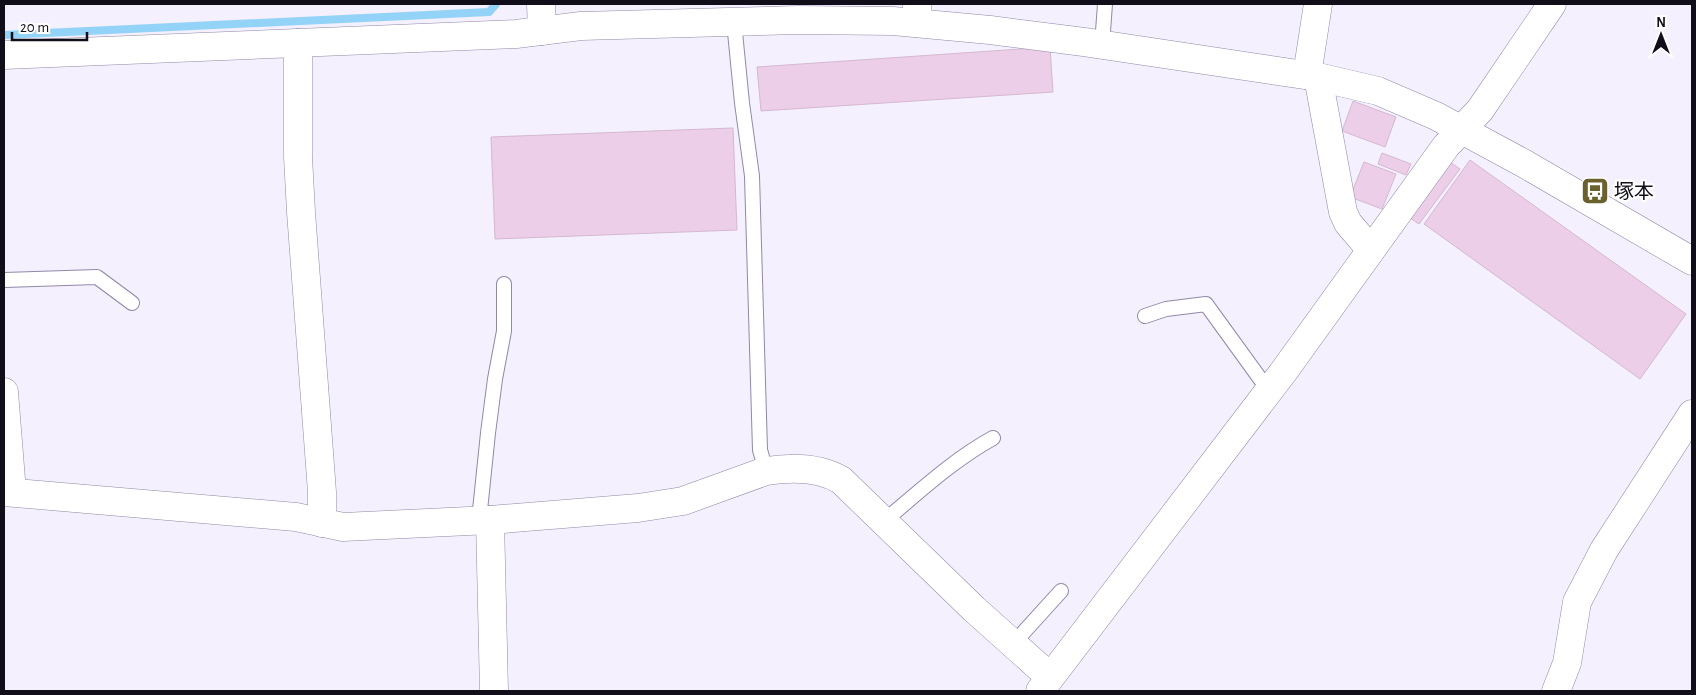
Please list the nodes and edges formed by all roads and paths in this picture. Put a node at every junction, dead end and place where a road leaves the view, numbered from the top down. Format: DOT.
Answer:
graph roads {
  1 [pos="541,4"];
  2 [pos="1105,4"];
  3 [pos="1318,4"];
  4 [pos="1552,4"];
  5 [pos="917,13"];
  6 [pos="734,22"];
  7 [pos="542,31"];
  8 [pos="298,43"];
  9 [pos="1102,45"];
  10 [pos="4,55"];
  11 [pos="1312,76"];
  12 [pos="1462,130"];
  13 [pos="1371,250"];
  14 [pos="1692,261"];
  15 [pos="4,280"];
  16 [pos="504,284"];
  17 [pos="132,303"];
  18 [pos="1145,316"];
  19 [pos="1269,391"];
  20 [pos="4,392"];
  21 [pos="1692,414"];
  22 [pos="993,438"];
  23 [pos="766,471"];
  24 [pos="8,492"];
  25 [pos="484,520"];
  26 [pos="884,521"];
  27 [pos="322,523"];
  28 [pos="1061,591"];
  29 [pos="1013,644"];
  30 [pos="1045,684"];
  31 [pos="494,691"];
  32 [pos="1556,691"];
  1 -- 7 [label="street"];
  2 -- 9 [label="lane"];
  3 -- 11 [label="street"];
  4 -- 12 [label="street"];
  5 -- 6 [label="street"];
  5 -- 9 [label="street"];
  6 -- 7 [label="street"];
  6 -- 23 [label="lane"];
  7 -- 8 [label="street"];
  8 -- 10 [label="street"];
  8 -- 27 [label="street"];
  9 -- 11 [label="street"];
  11 -- 12 [label="street"];
  11 -- 13 [label="street"];
  12 -- 13 [label="street"];
  12 -- 14 [label="street"];
  13 -- 19 [label="street"];
  15 -- 17 [label="lane"];
  16 -- 25 [label="lane"];
  18 -- 19 [label="lane"];
  19 -- 30 [label="street"];
  20 -- 24 [label="street"];
  21 -- 32 [label="street"];
  22 -- 26 [label="lane"];
  23 -- 25 [label="street"];
  23 -- 26 [label="street"];
  24 -- 27 [label="street"];
  25 -- 27 [label="street"];
  25 -- 31 [label="street"];
  26 -- 29 [label="street"];
  28 -- 29 [label="lane"];
  29 -- 30 [label="street"];
}
